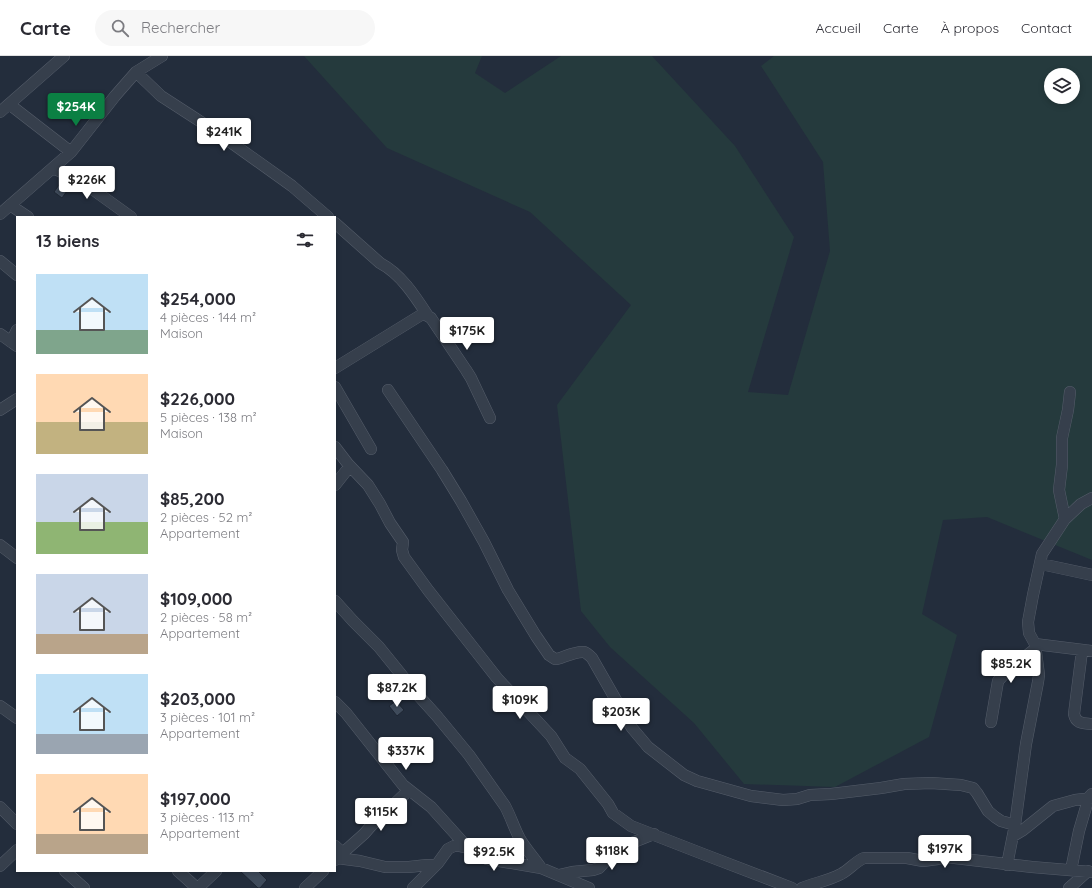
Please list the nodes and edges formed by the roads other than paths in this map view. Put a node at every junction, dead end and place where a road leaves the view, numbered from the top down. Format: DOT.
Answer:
graph roads {
  1 [pos="64,56"];
  2 [pos="162,56"];
  3 [pos="136,72"];
  4 [pos="9,104"];
  5 [pos="0,112"];
  6 [pos="72,152"];
  7 [pos="53,168"];
  8 [pos="10,205"];
  9 [pos="0,214"];
  10 [pos="26,216"];
  11 [pos="130,216"];
  12 [pos="327,216"];
  13 [pos="336,224"];
  14 [pos="0,261"];
  15 [pos="16,274"];
  16 [pos="428,316"];
  17 [pos="0,334"];
  18 [pos="14,344"];
  19 [pos="336,367"];
  20 [pos="336,389"];
  21 [pos="388,390"];
  22 [pos="1070,392"];
  23 [pos="16,400"];
  24 [pos="0,410"];
  25 [pos="490,418"];
  26 [pos="336,448"];
  27 [pos="371,449"];
  28 [pos="350,466"];
  29 [pos="336,484"];
  30 [pos="1092,498"];
  31 [pos="1065,519"];
  32 [pos="0,545"];
  33 [pos="16,557"];
  34 [pos="1041,564"];
  35 [pos="1092,575"];
  36 [pos="336,602"];
  37 [pos="1035,646"];
  38 [pos="1087,651"];
  39 [pos="336,703"];
  40 [pos="0,706"];
  41 [pos="16,717"];
  42 [pos="991,722"];
  43 [pos="1092,724"];
  44 [pos="409,790"];
  45 [pos="1091,796"];
  46 [pos="0,807"];
  47 [pos="16,823"];
  48 [pos="1014,830"];
  49 [pos="654,834"];
  50 [pos="468,848"];
  51 [pos="16,851"];
  52 [pos="338,854"];
  53 [pos="1007,864"];
  54 [pos="436,865"];
  55 [pos="0,866"];
  56 [pos="541,868"];
  57 [pos="1070,870"];
  58 [pos="66,872"];
  59 [pos="179,872"];
  60 [pos="215,872"];
  61 [pos="322,872"];
  62 [pos="1090,872"];
  63 [pos="559,875"];
  64 [pos="84,888"];
  65 [pos="198,888"];
  66 [pos="305,888"];
  67 [pos="413,888"];
  68 [pos="589,888"];
  69 [pos="792,888"];
  70 [pos="802,888"];
  71 [pos="1063,888"];
  72 [pos="1069,888"];
  1 -- 4 [label="street"];
  2 -- 3 [label="street"];
  3 -- 6 [label="street"];
  3 -- 12 [label="street"];
  4 -- 5 [label="street"];
  4 -- 6 [label="street"];
  6 -- 7 [label="street"];
  7 -- 8 [label="street"];
  7 -- 11 [label="street"];
  8 -- 9 [label="street"];
  8 -- 10 [label="street"];
  13 -- 16 [label="street"];
  14 -- 15 [label="street"];
  16 -- 19 [label="street"];
  16 -- 25 [label="street"];
  17 -- 18 [label="street"];
  20 -- 27 [label="street"];
  21 -- 48 [label="street"];
  22 -- 31 [label="street"];
  23 -- 24 [label="street"];
  26 -- 28 [label="street"];
  28 -- 29 [label="street"];
  28 -- 49 [label="street"];
  30 -- 31 [label="street"];
  31 -- 34 [label="street"];
  32 -- 33 [label="street"];
  34 -- 35 [label="street"];
  34 -- 37 [label="street"];
  36 -- 56 [label="street"];
  37 -- 38 [label="street"];
  37 -- 42 [label="street"];
  37 -- 48 [label="street"];
  38 -- 43 [label="street"];
  39 -- 44 [label="street"];
  40 -- 41 [label="street"];
  44 -- 50 [label="street"];
  44 -- 52 [label="street"];
  45 -- 48 [label="street"];
  45 -- 57 [label="street"];
  46 -- 47 [label="street"];
  48 -- 53 [label="street"];
  49 -- 63 [label="street"];
  49 -- 69 [label="street"];
  50 -- 54 [label="street"];
  50 -- 56 [label="street"];
  51 -- 55 [label="street"];
  52 -- 54 [label="street"];
  53 -- 57 [label="street"];
  53 -- 70 [label="street"];
  54 -- 67 [label="street"];
  56 -- 63 [label="street"];
  57 -- 62 [label="street"];
  57 -- 71 [label="street"];
  58 -- 64 [label="street"];
  59 -- 65 [label="street"];
  60 -- 65 [label="street"];
  61 -- 66 [label="street"];
  62 -- 72 [label="street"];
  63 -- 68 [label="street"];
}
